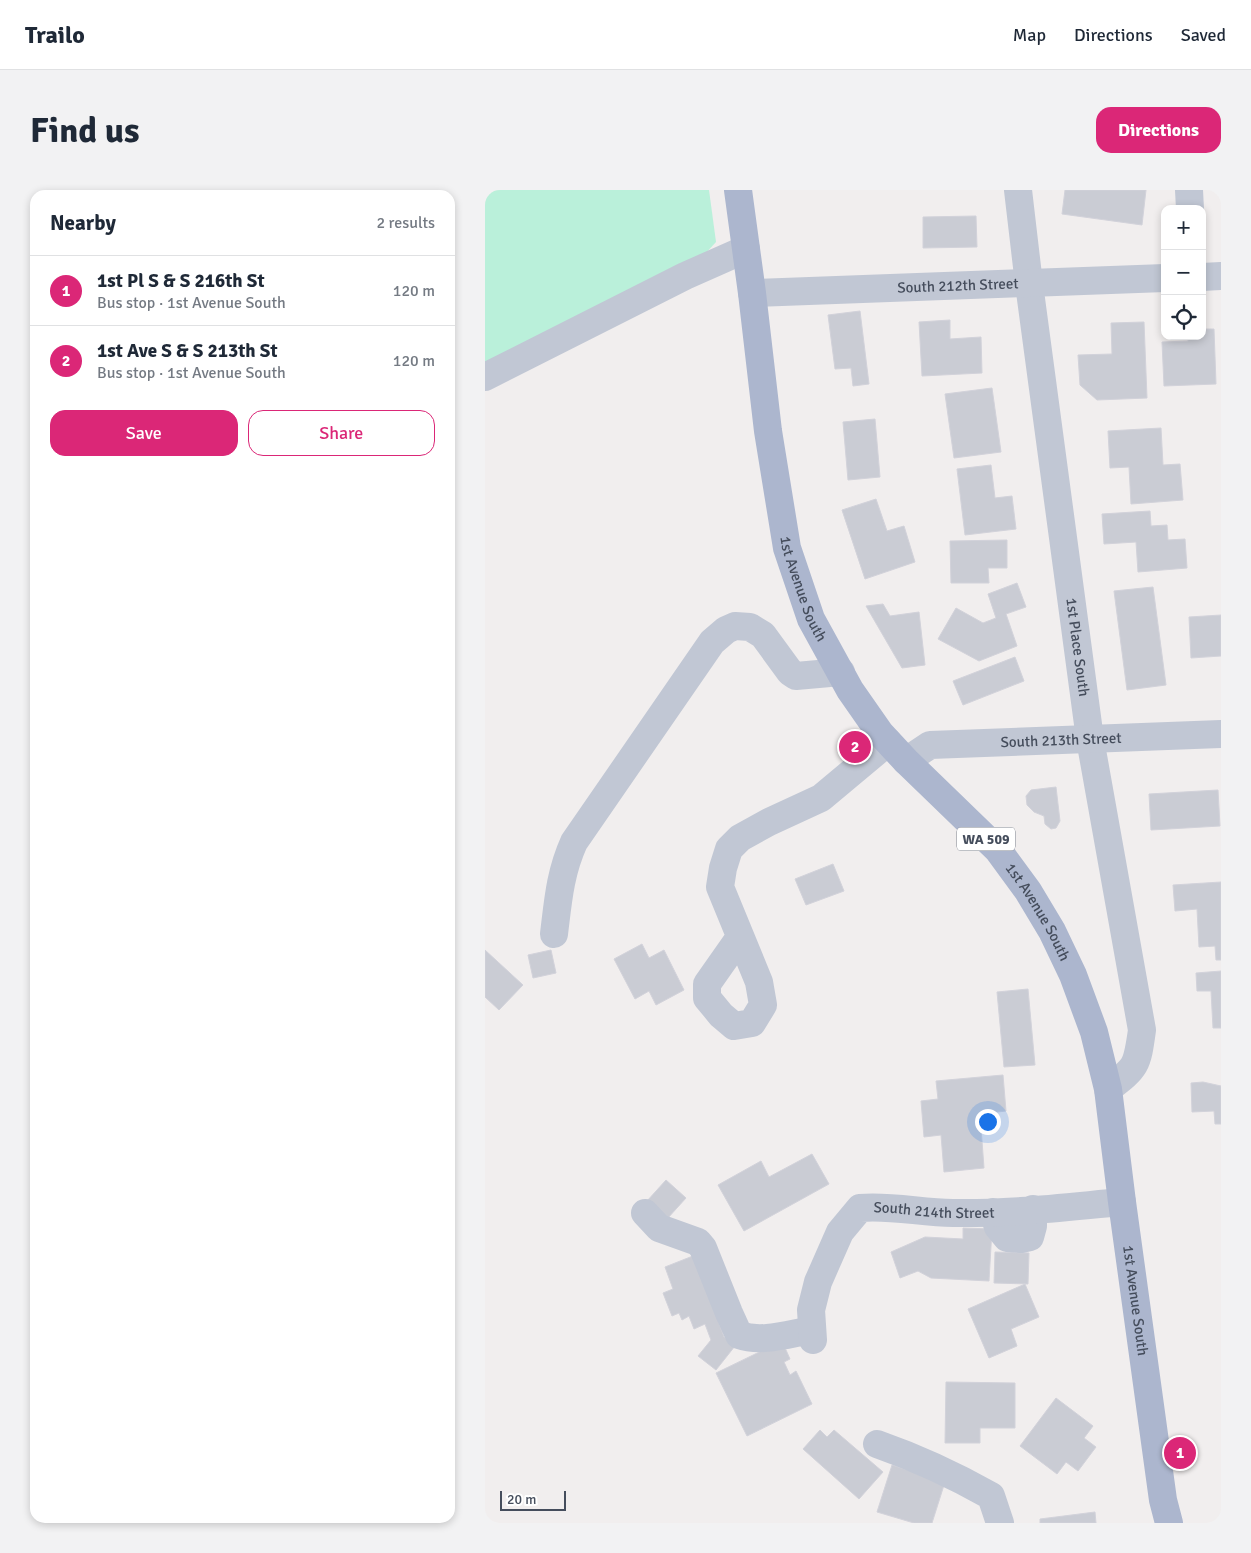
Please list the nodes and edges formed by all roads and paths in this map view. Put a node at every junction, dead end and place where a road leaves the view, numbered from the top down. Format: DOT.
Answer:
graph roads {
  1 [pos="738,190"];
  2 [pos="1018,190"];
  3 [pos="1189,190"];
  4 [pos="1191,205"];
  5 [pos="746,249"];
  6 [pos="1221,276"];
  7 [pos="1206,277"];
  8 [pos="1161,278"];
  9 [pos="1029,284"];
  10 [pos="752,293"];
  11 [pos="485,376"];
  12 [pos="841,672"];
  13 [pos="1221,734"];
  14 [pos="1090,739"];
  15 [pos="897,752"];
  16 [pos="554,934"];
  17 [pos="740,937"];
  18 [pos="1108,1089"];
  19 [pos="1122,1202"];
  20 [pos="645,1213"];
  21 [pos="877,1444"];
  22 [pos="1000,1523"];
  23 [pos="1169,1523"];
  1 -- 5 [label="main road, 1st Avenue South / WA 509"];
  2 -- 9 [label="street, 1st Place South"];
  3 -- 4 [label="street"];
  5 -- 10 [label="main road, 1st Avenue South / WA 509"];
  5 -- 11 [label="street"];
  6 -- 7 [label="street"];
  8 -- 9 [label="street, South 212th Street"];
  9 -- 10 [label="street, South 212th Street"];
  9 -- 14 [label="street, 1st Place South"];
  10 -- 12 [label="main road, 1st Avenue South / WA 509"];
  12 -- 15 [label="main road, 1st Avenue South / WA 509"];
  12 -- 16 [label="street"];
  13 -- 14 [label="street, South 213th Street"];
  14 -- 15 [label="street, South 213th Street"];
  14 -- 18 [label="street, 1st Place South"];
  15 -- 17 [label="street, South 213th Street"];
  15 -- 18 [label="main road, 1st Avenue South / WA 509"];
  18 -- 19 [label="main road, 1st Avenue South / WA 509"];
  19 -- 20 [label="street, South 214th Street"];
  19 -- 23 [label="main road, 1st Avenue South / WA 509"];
  21 -- 22 [label="street"];
}
